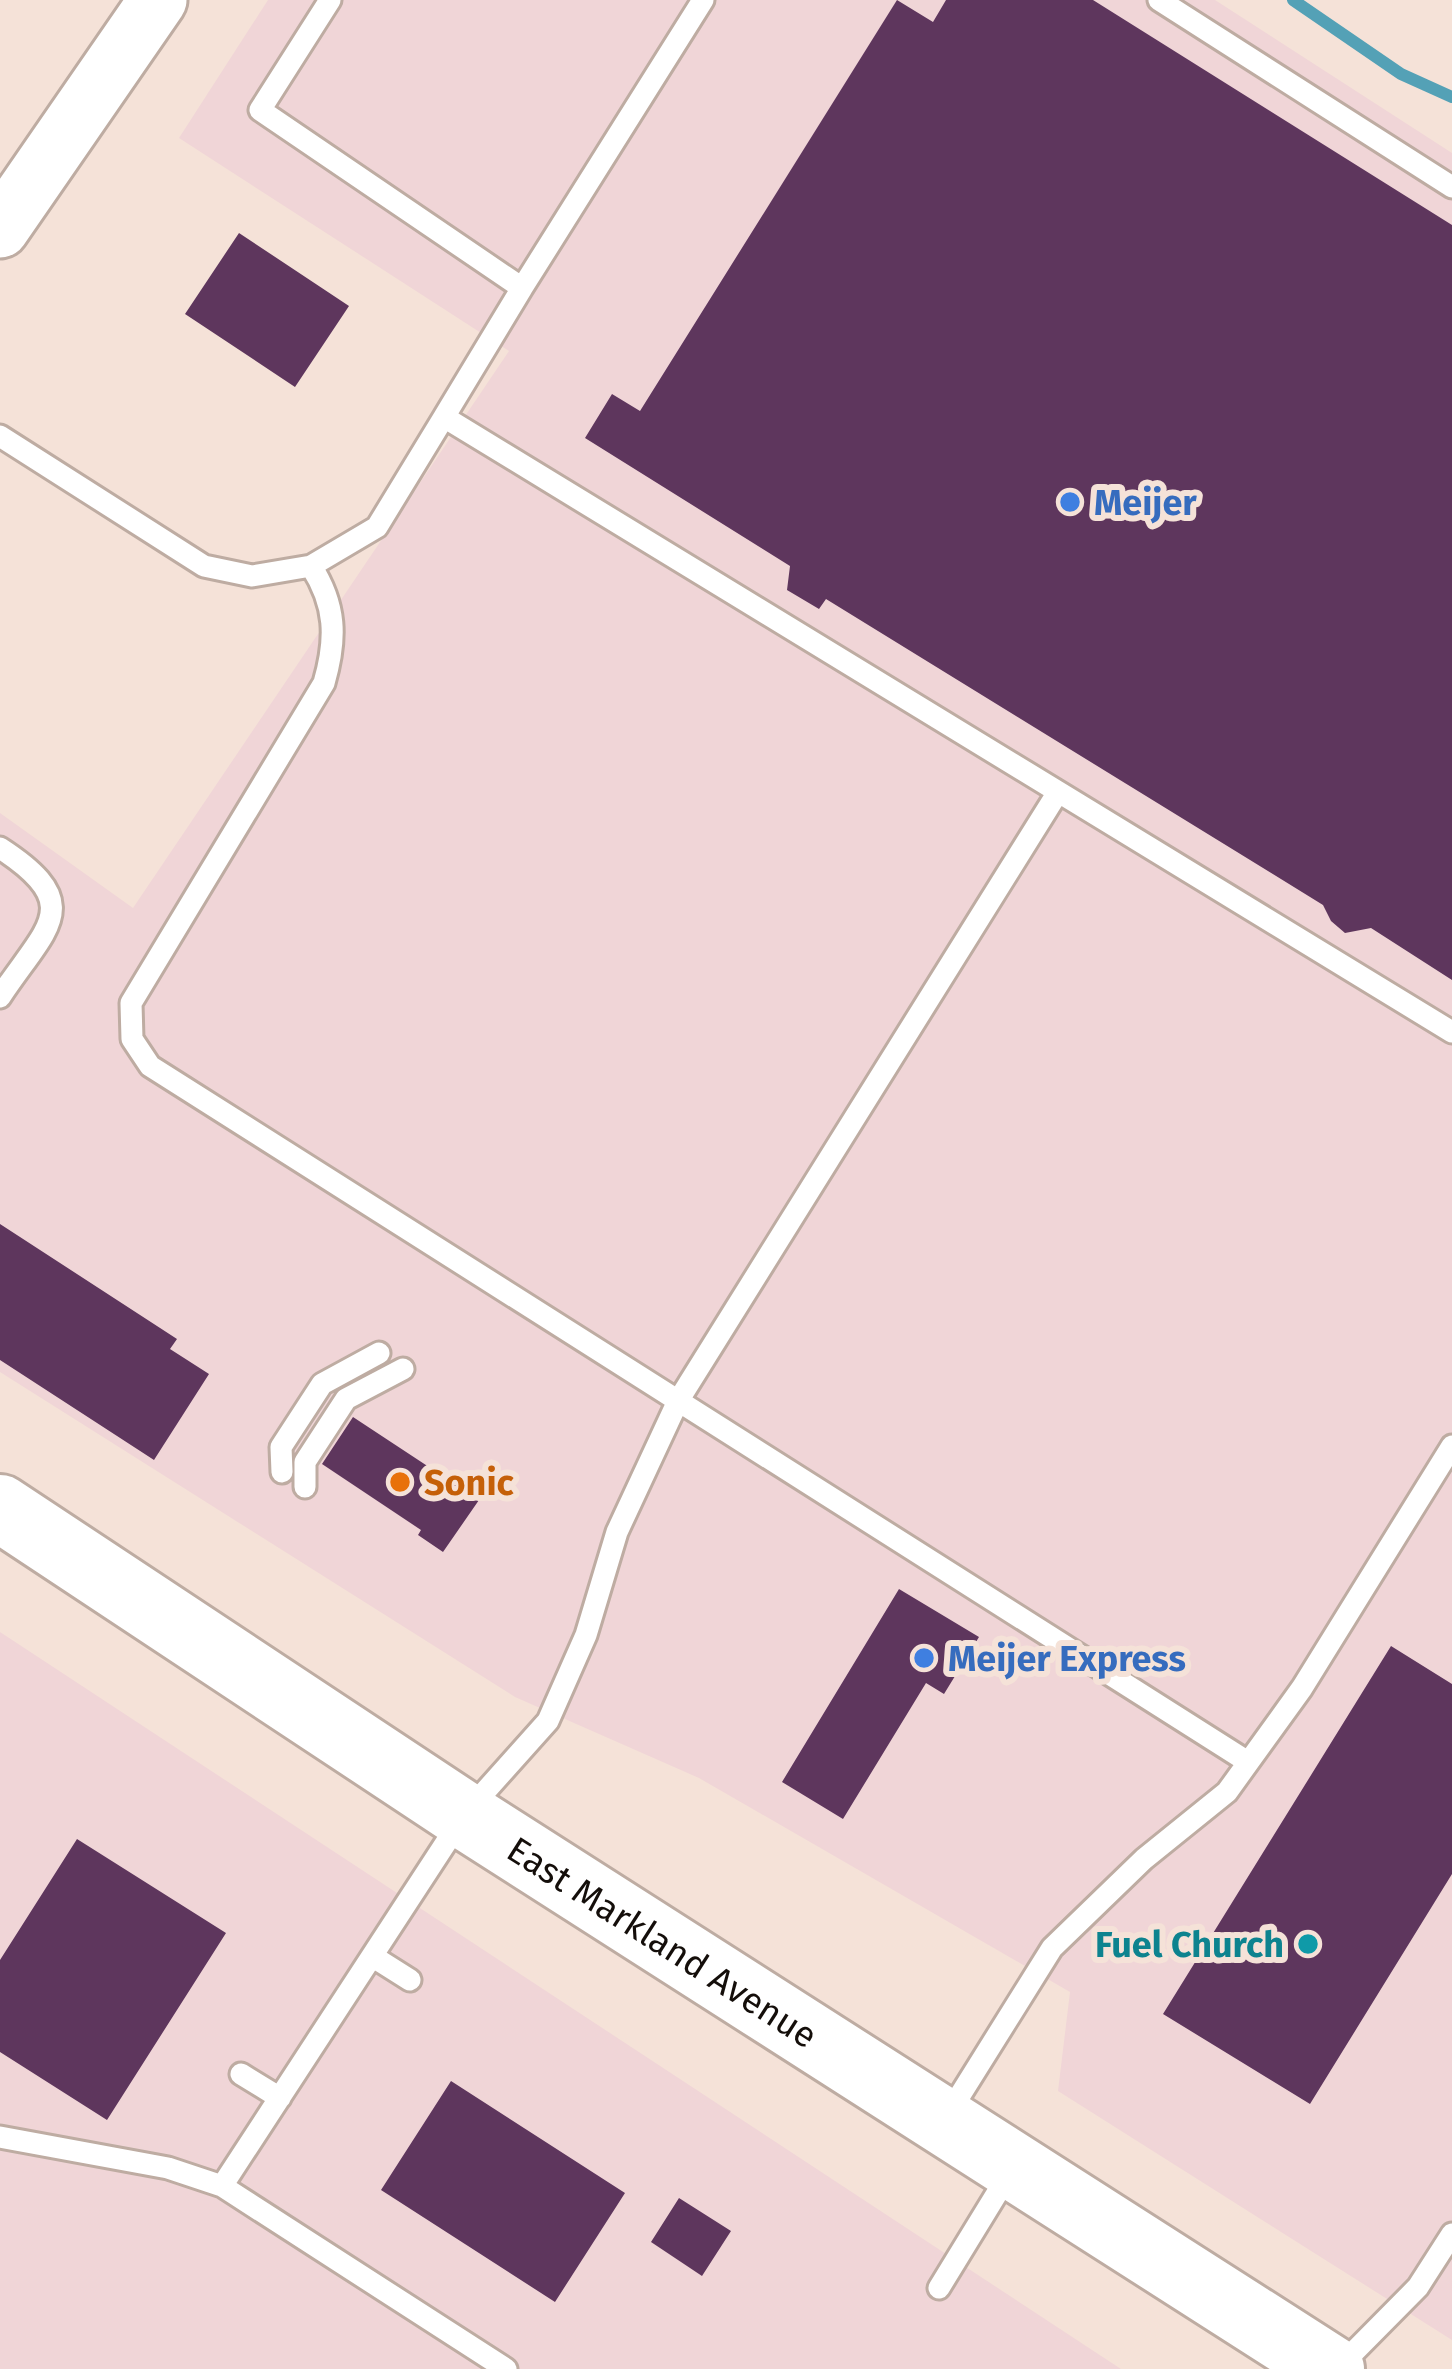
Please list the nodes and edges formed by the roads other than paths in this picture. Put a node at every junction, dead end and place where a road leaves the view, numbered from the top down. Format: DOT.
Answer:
graph roads {
  1 [pos="158,0"];
  2 [pos="329,0"];
  3 [pos="703,0"];
  4 [pos="1159,0"];
  5 [pos="1452,187"];
  6 [pos="0,229"];
  7 [pos="522,288"];
  8 [pos="444,418"];
  9 [pos="0,436"];
  10 [pos="311,566"];
  11 [pos="1058,792"];
  12 [pos="0,848"];
  13 [pos="0,997"];
  14 [pos="1452,1032"];
  15 [pos="379,1353"];
  16 [pos="403,1369"];
  17 [pos="678,1401"];
  18 [pos="1452,1446"];
  19 [pos="282,1472"];
  20 [pos="305,1487"];
  21 [pos="0,1508"];
  22 [pos="1248,1762"];
  23 [pos="464,1815"];
  24 [pos="371,1956"];
  25 [pos="410,1980"];
  26 [pos="241,2074"];
  27 [pos="280,2098"];
  28 [pos="944,2121"];
  29 [pos="0,2137"];
  30 [pos="1014,2166"];
  31 [pos="222,2186"];
  32 [pos="1452,2234"];
  33 [pos="939,2288"];
  34 [pos="506,2369"];
  35 [pos="1334,2369"];
  1 -- 6 [label="street"];
  2 -- 7 [label="lane"];
  3 -- 7 [label="lane"];
  4 -- 5 [label="lane"];
  7 -- 8 [label="lane"];
  8 -- 10 [label="lane"];
  8 -- 11 [label="lane"];
  9 -- 10 [label="lane"];
  10 -- 17 [label="lane"];
  11 -- 14 [label="lane"];
  11 -- 17 [label="lane"];
  12 -- 13 [label="lane"];
  15 -- 19 [label="lane"];
  16 -- 20 [label="lane"];
  17 -- 22 [label="lane"];
  17 -- 23 [label="lane"];
  18 -- 22 [label="lane"];
  21 -- 23 [label="main road, East Markland Avenue"];
  22 -- 28 [label="lane"];
  23 -- 24 [label="lane"];
  23 -- 28 [label="main road, East Markland Avenue"];
  24 -- 25 [label="lane"];
  24 -- 27 [label="lane"];
  26 -- 27 [label="lane"];
  27 -- 31 [label="lane"];
  28 -- 30 [label="main road, East Markland Avenue"];
  29 -- 31 [label="lane"];
  30 -- 33 [label="lane"];
  30 -- 35 [label="main road, East Markland Avenue"];
  31 -- 34 [label="lane"];
  32 -- 35 [label="lane"];
}
